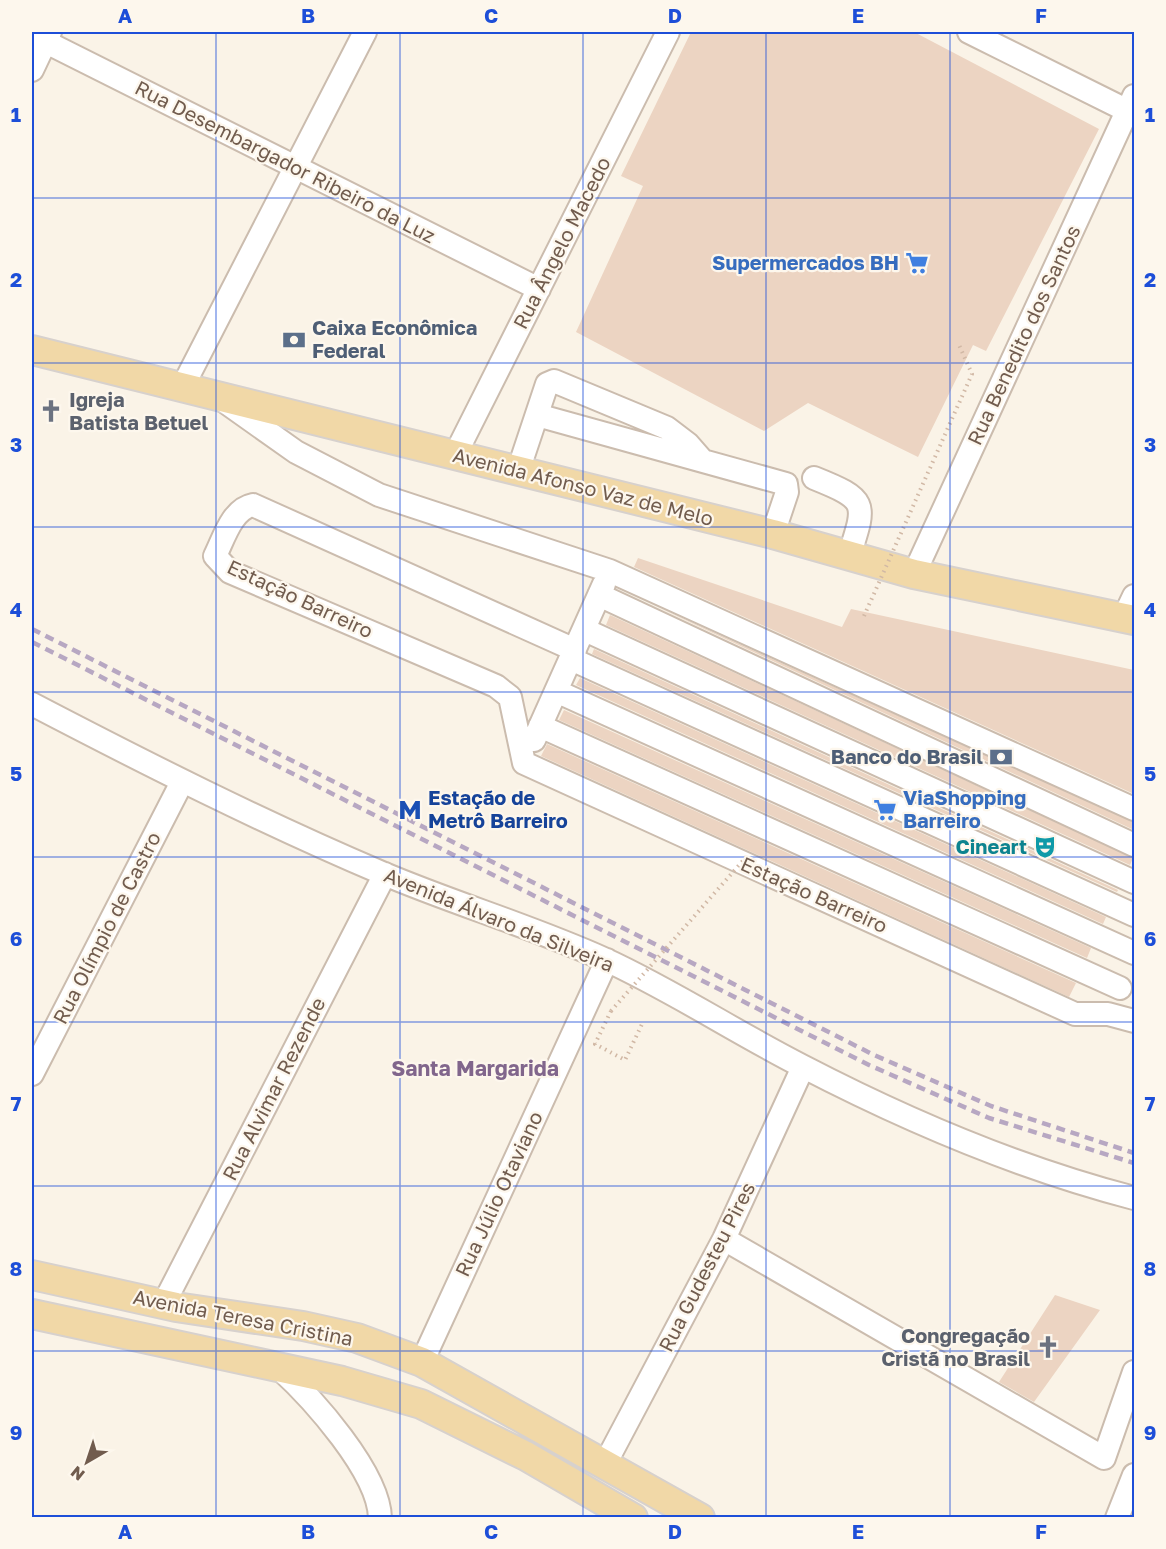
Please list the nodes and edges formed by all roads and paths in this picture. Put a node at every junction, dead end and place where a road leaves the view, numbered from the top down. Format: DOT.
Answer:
graph roads {
  1 [pos="365,32"];
  2 [pos="668,32"];
  3 [pos="969,32"];
  4 [pos="42,36"];
  5 [pos="32,70"];
  6 [pos="1132,107"];
  7 [pos="294,166"];
  8 [pos="539,289"];
  9 [pos="959,345"];
  10 [pos="32,350"];
  11 [pos="183,386"];
  12 [pos="215,394"];
  13 [pos="537,415"];
  14 [pos="455,455"];
  15 [pos="703,462"];
  16 [pos="518,471"];
  17 [pos="814,478"];
  18 [pos="773,534"];
  19 [pos="849,556"];
  20 [pos="610,571"];
  21 [pos="914,574"];
  22 [pos="599,596"];
  23 [pos="1131,611"];
  24 [pos="864,616"];
  25 [pos="585,630"];
  26 [pos="573,654"];
  27 [pos="556,690"];
  28 [pos="32,704"];
  29 [pos="540,726"];
  30 [pos="524,763"];
  31 [pos="182,782"];
  32 [pos="1134,809"];
  33 [pos="1134,845"];
  34 [pos="748,855"];
  35 [pos="385,874"];
  36 [pos="1134,882"];
  37 [pos="1134,915"];
  38 [pos="1134,954"];
  39 [pos="606,960"];
  40 [pos="1120,988"];
  41 [pos="1108,1014"];
  42 [pos="1134,1021"];
  43 [pos="643,1022"];
  44 [pos="803,1067"];
  45 [pos="32,1074"];
  46 [pos="1134,1198"];
  47 [pos="724,1239"];
  48 [pos="32,1275"];
  49 [pos="163,1305"];
  50 [pos="32,1314"];
  51 [pos="422,1362"];
  52 [pos="279,1368"];
  53 [pos="1134,1372"];
  54 [pos="605,1464"];
  55 [pos="1134,1475"];
  56 [pos="380,1518"];
  57 [pos="633,1518"];
  58 [pos="700,1518"];
  59 [pos="1117,1518"];
  1 -- 7 [label="street"];
  2 -- 8 [label="street, Rua Ângelo Macedo"];
  3 -- 6 [label="street"];
  4 -- 5 [label="street"];
  4 -- 7 [label="street, Rua Desembargador Ribeiro da Luz"];
  6 -- 21 [label="street, Rua Benedito dos Santos"];
  7 -- 8 [label="street, Rua Desembargador Ribeiro da Luz"];
  7 -- 11 [label="street"];
  8 -- 14 [label="street, Rua Ângelo Macedo"];
  9 -- 24 [label="path, bridge"];
  10 -- 11 [label="main road, Avenida Afonso Vaz de Melo"];
  11 -- 12 [label="main road, Avenida Afonso Vaz de Melo"];
  12 -- 14 [label="main road, Avenida Afonso Vaz de Melo"];
  12 -- 20 [label="street"];
  13 -- 15 [label="street"];
  13 -- 15 [label="street"];
  13 -- 16 [label="street"];
  14 -- 16 [label="main road, Avenida Afonso Vaz de Melo"];
  15 -- 18 [label="street"];
  16 -- 18 [label="main road, Avenida Afonso Vaz de Melo"];
  17 -- 19 [label="street"];
  18 -- 19 [label="main road, Avenida Afonso Vaz de Melo"];
  19 -- 21 [label="main road, Avenida Afonso Vaz de Melo"];
  20 -- 22 [label="street"];
  20 -- 32 [label="street"];
  21 -- 23 [label="main road, Avenida Afonso Vaz de Melo"];
  22 -- 25 [label="street"];
  22 -- 33 [label="street"];
  25 -- 26 [label="street"];
  25 -- 36 [label="street"];
  26 -- 27 [label="street"];
  26 -- 30 [label="street, Estação Barreiro"];
  26 -- 37 [label="street, Estação Barreiro"];
  27 -- 29 [label="street"];
  27 -- 38 [label="street"];
  28 -- 31 [label="street, Avenida Álvaro da Silveira"];
  29 -- 30 [label="street"];
  29 -- 40 [label="street, Estação Barreiro"];
  30 -- 41 [label="street, Estação Barreiro"];
  31 -- 35 [label="street, Avenida Álvaro da Silveira"];
  31 -- 45 [label="street, Rua Olímpio de Castro"];
  34 -- 43 [label="path, bridge"];
  35 -- 39 [label="street, Avenida Álvaro da Silveira"];
  35 -- 49 [label="street, Rua Alvimar Rezende"];
  38 -- 40 [label="street"];
  39 -- 44 [label="street, Avenida Álvaro da Silveira"];
  39 -- 51 [label="street, Rua Júlio Otaviano"];
  40 -- 41 [label="street"];
  41 -- 42 [label="street, Estação Barreiro"];
  44 -- 46 [label="street, Avenida Álvaro da Silveira"];
  44 -- 47 [label="street, Rua Gudesteu Pires"];
  47 -- 53 [label="street"];
  47 -- 54 [label="street, Rua Gudesteu Pires"];
  48 -- 49 [label="main road, Avenida Teresa Cristina"];
  49 -- 51 [label="main road, Avenida Teresa Cristina"];
  50 -- 52 [label="main road, Avenida Teresa Cristina"];
  51 -- 54 [label="main road, Avenida Teresa Cristina"];
  52 -- 56 [label="street"];
  52 -- 57 [label="main road, Avenida Teresa Cristina"];
  54 -- 58 [label="main road, Avenida Teresa Cristina"];
  55 -- 59 [label="street"];
}
